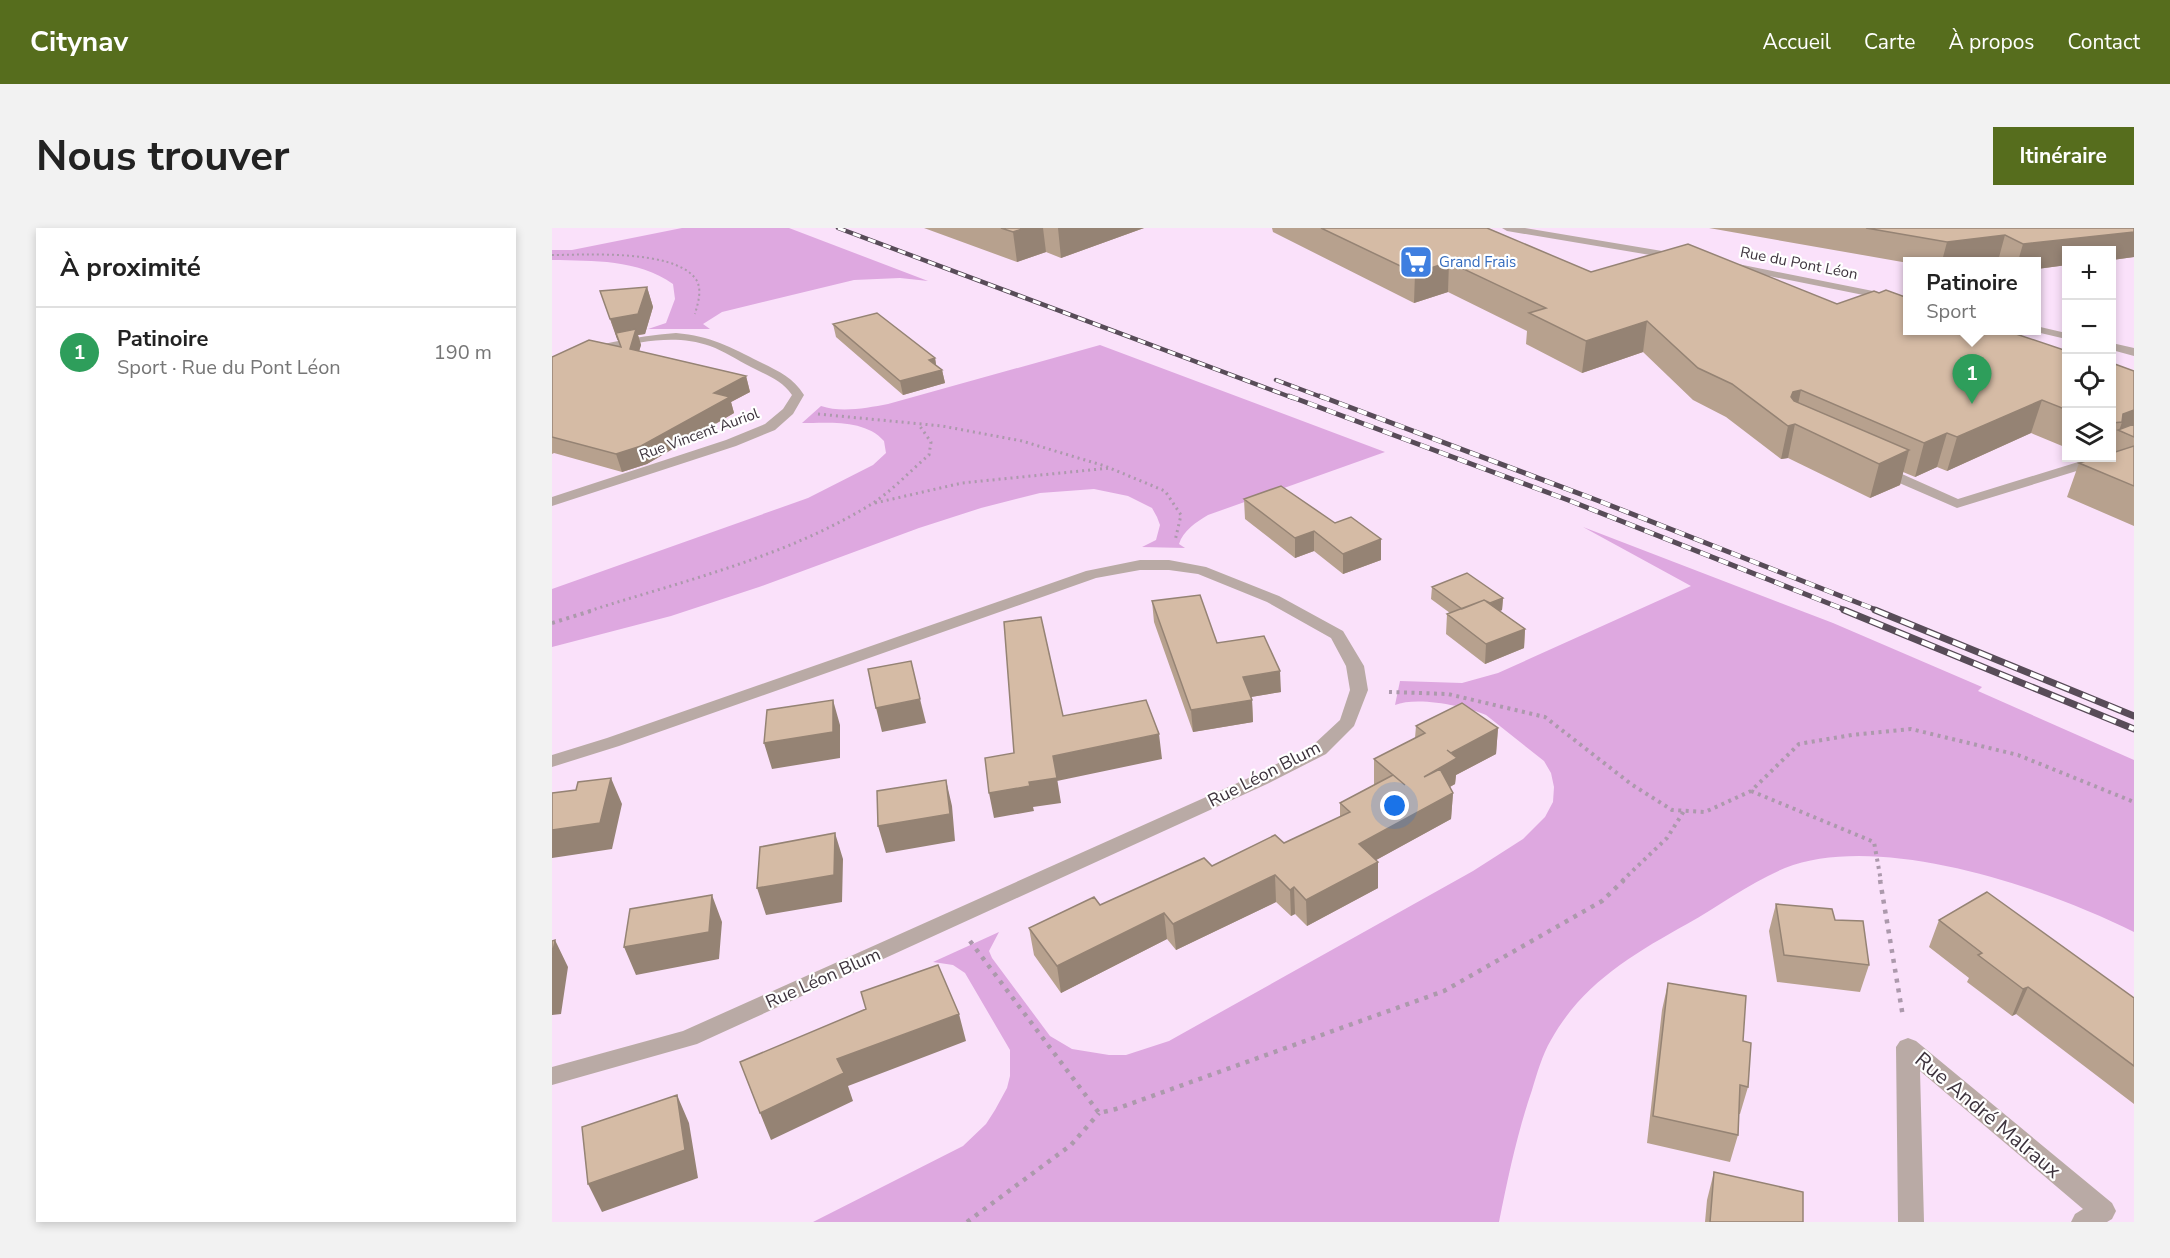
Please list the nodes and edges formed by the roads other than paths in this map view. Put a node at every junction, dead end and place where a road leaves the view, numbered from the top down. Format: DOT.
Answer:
graph roads {
  1 [pos="1507,228"];
  2 [pos="1695,260"];
  3 [pos="1718,264"];
  4 [pos="1903,300"];
  5 [pos="2041,330"];
  6 [pos="2062,335"];
  7 [pos="2116,348"];
  8 [pos="2134,352"];
  9 [pos="552,361"];
  10 [pos="1865,462"];
  11 [pos="2091,462"];
  12 [pos="552,502"];
  13 [pos="552,761"];
  14 [pos="552,1076"];
  15 [pos="1911,1222"];
  16 [pos="2084,1222"];
  1 -- 2 [label="street"];
  3 -- 4 [label="street, Rue du Pont Léon"];
  5 -- 6 [label="street"];
  7 -- 8 [label="street"];
  9 -- 12 [label="street, Rue Vincent Auriol"];
  10 -- 11 [label="street"];
  13 -- 14 [label="street, Rue Léon Blum"];
  15 -- 16 [label="street, Rue André Malraux"];
}
